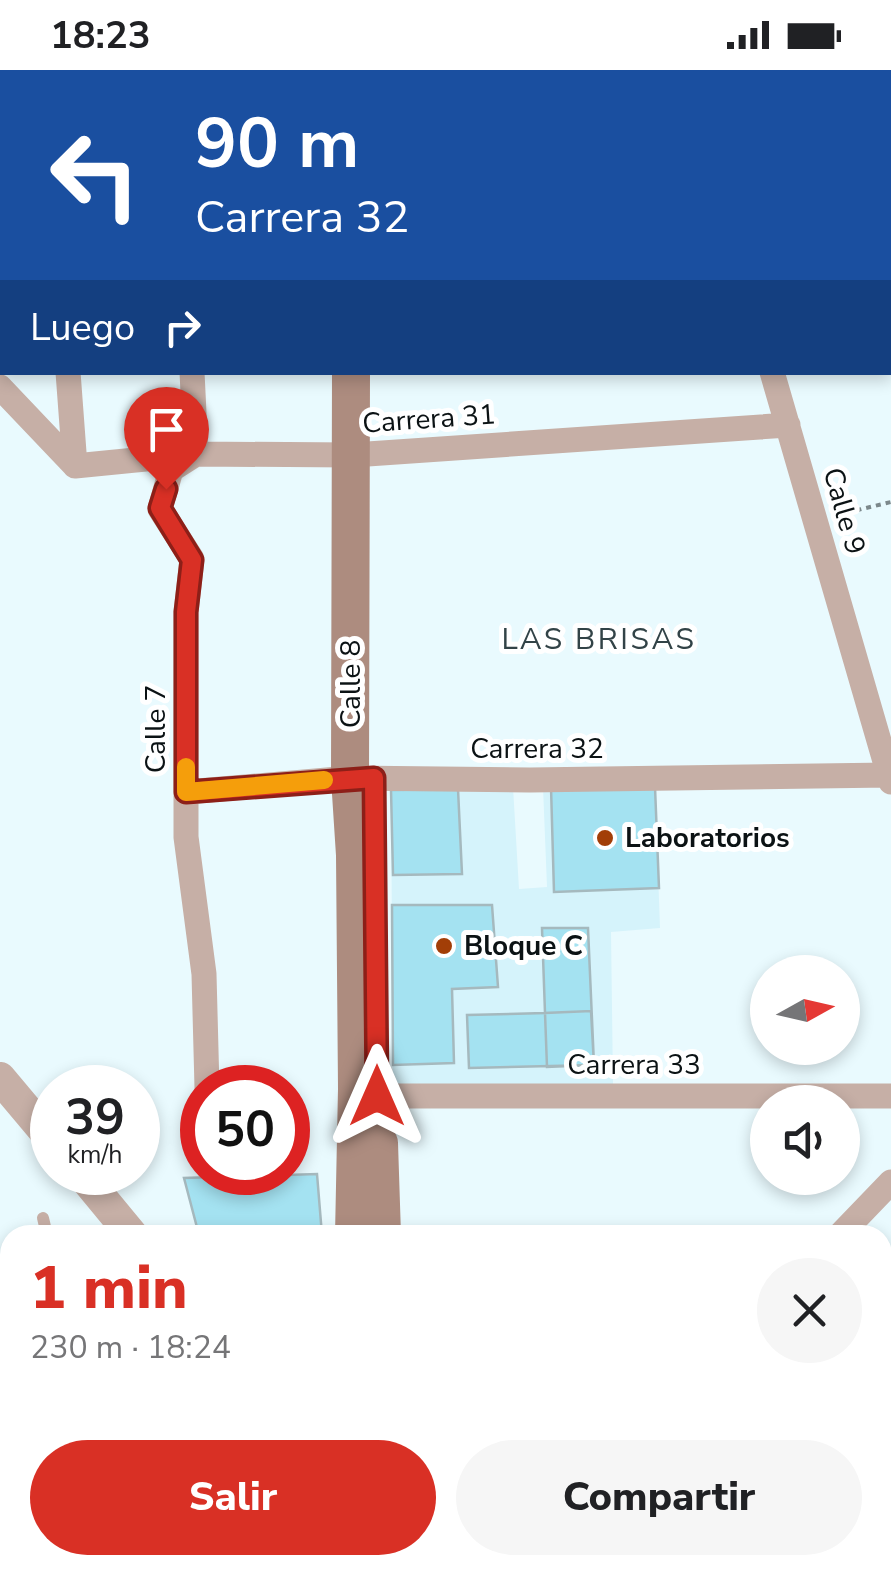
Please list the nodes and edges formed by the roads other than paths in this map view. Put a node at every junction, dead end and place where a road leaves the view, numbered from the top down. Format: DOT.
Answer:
graph roads {
  1 [pos="68,375"];
  2 [pos="192,375"];
  3 [pos="352,375"];
  4 [pos="377,375"];
  5 [pos="773,375"];
  6 [pos="0,386"];
  7 [pos="788,425"];
  8 [pos="196,454"];
  9 [pos="365,454"];
  10 [pos="75,466"];
  11 [pos="362,778"];
  12 [pos="890,778"];
  13 [pos="186,792"];
  14 [pos="206,1065"];
  15 [pos="0,1078"];
  16 [pos="377,1096"];
  17 [pos="891,1096"];
  18 [pos="30,1114"];
  19 [pos="891,1182"];
  20 [pos="99,1195"];
  21 [pos="43,1218"];
  22 [pos="44,1225"];
  23 [pos="124,1225"];
  24 [pos="354,1225"];
  25 [pos="382,1225"];
  26 [pos="850,1225"];
  1 -- 10 [label="street"];
  2 -- 8 [label="street"];
  3 -- 9 [label="main road, Calle 8"];
  4 -- 9 [label="main road, Calle 8"];
  5 -- 7 [label="street, Calle 9"];
  6 -- 10 [label="street"];
  7 -- 9 [label="street, Carrera 31"];
  7 -- 12 [label="street, Calle 9"];
  8 -- 9 [label="street, Carrera 31"];
  8 -- 10 [label="street, Carrera 31"];
  8 -- 13 [label="street, Calle 7"];
  9 -- 11 [label="main road, Calle 8"];
  11 -- 12 [label="street, Carrera 32"];
  11 -- 13 [label="street, Carrera 32"];
  11 -- 16 [label="main road, Calle 8"];
  11 -- 24 [label="main road, Calle 8"];
  13 -- 14 [label="street, Calle 7"];
  15 -- 18 [label="street"];
  16 -- 17 [label="street, Carrera 33"];
  16 -- 25 [label="main road, Calle 8"];
  19 -- 26 [label="street"];
  20 -- 23 [label="street"];
  21 -- 22 [label="lane"];
}
